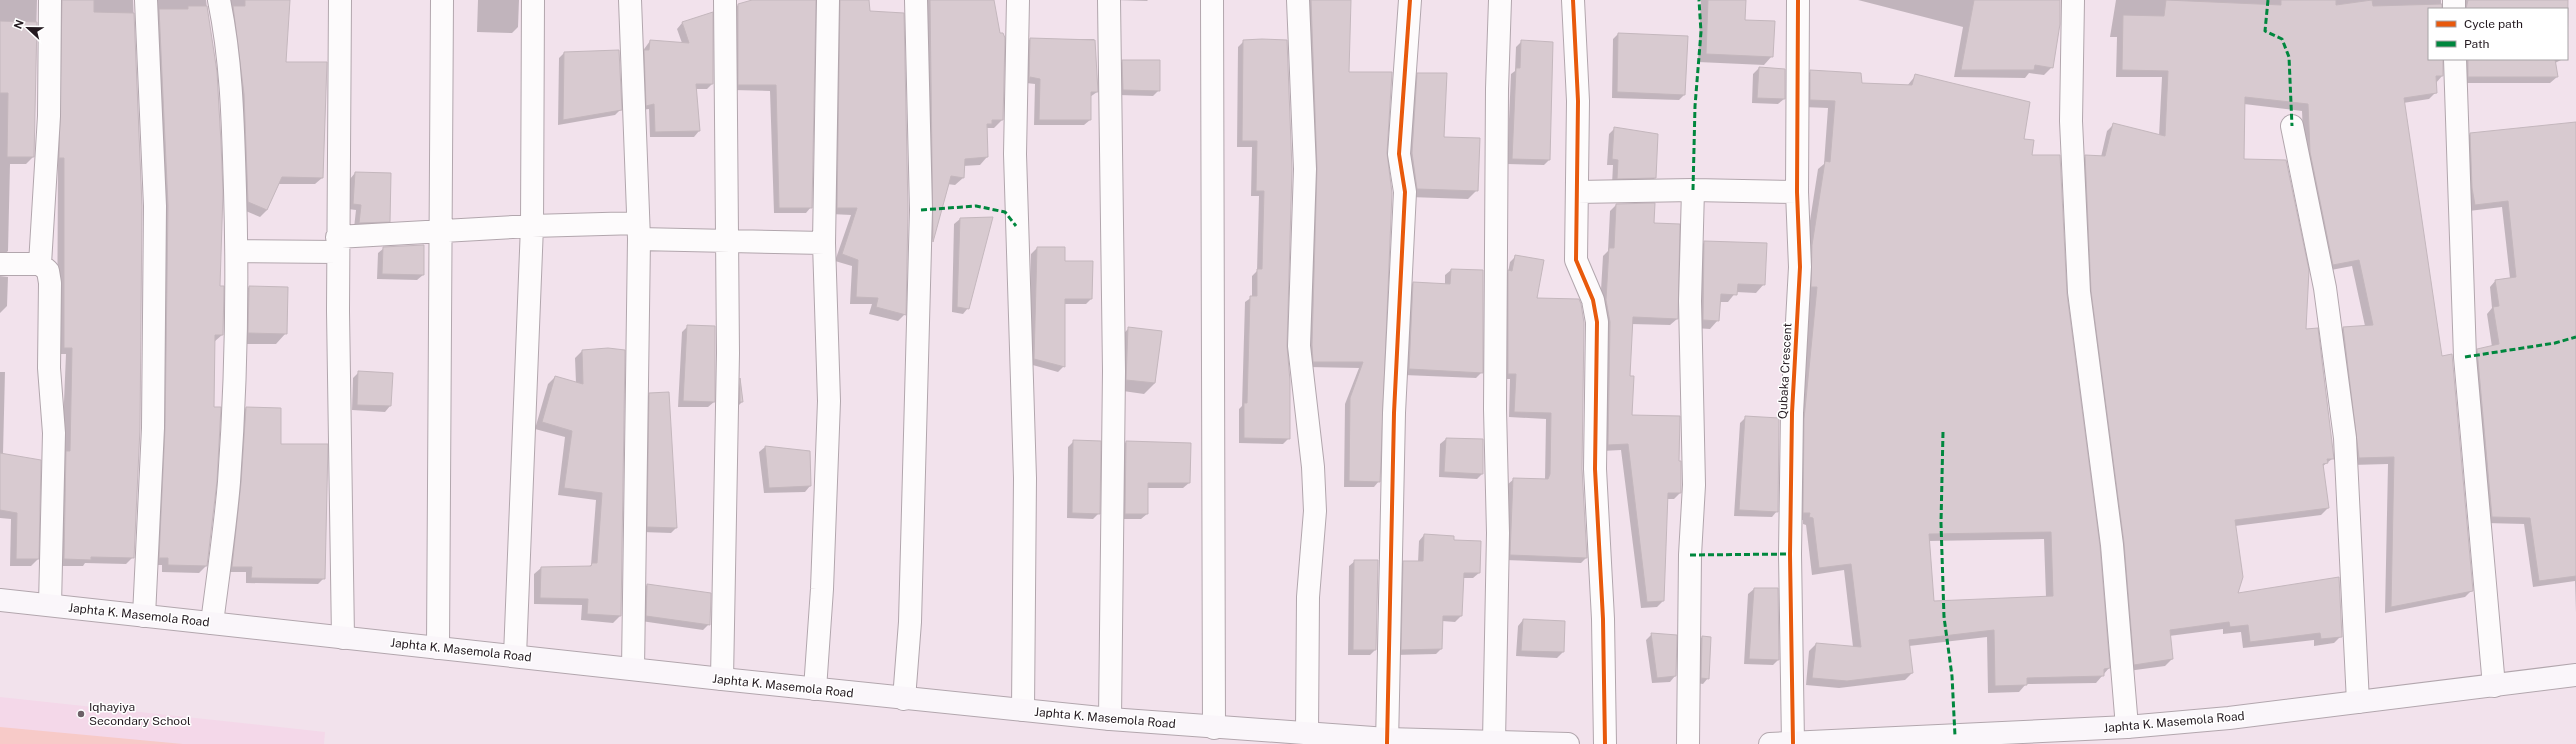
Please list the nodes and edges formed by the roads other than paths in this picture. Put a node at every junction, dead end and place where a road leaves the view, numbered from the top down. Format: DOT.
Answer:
graph roads {
  1 [pos="50,0"];
  2 [pos="146,0"];
  3 [pos="219,0"];
  4 [pos="340,0"];
  5 [pos="442,0"];
  6 [pos="532,0"];
  7 [pos="630,0"];
  8 [pos="725,0"];
  9 [pos="828,0"];
  10 [pos="916,0"];
  11 [pos="1018,0"];
  12 [pos="1109,0"];
  13 [pos="1212,0"];
  14 [pos="1298,0"];
  15 [pos="1410,0"];
  16 [pos="1500,0"];
  17 [pos="1573,0"];
  18 [pos="1798,0"];
  19 [pos="2073,0"];
  20 [pos="2454,60"];
  21 [pos="2292,126"];
  22 [pos="1693,190"];
  23 [pos="1578,192"];
  24 [pos="1797,192"];
  25 [pos="532,226"];
  26 [pos="638,231"];
  27 [pos="440,232"];
  28 [pos="728,240"];
  29 [pos="824,244"];
  30 [pos="337,245"];
  31 [pos="237,251"];
  32 [pos="0,264"];
  33 [pos="40,264"];
  34 [pos="0,600"];
  35 [pos="50,605"];
  36 [pos="144,616"];
  37 [pos="212,623"];
  38 [pos="343,638"];
  39 [pos="438,648"];
  40 [pos="515,656"];
  41 [pos="633,670"];
  42 [pos="2576,675"];
  43 [pos="722,680"];
  44 [pos="2494,686"];
  45 [pos="815,689"];
  46 [pos="904,699"];
  47 [pos="2358,702"];
  48 [pos="1023,710"];
  49 [pos="1110,719"];
  50 [pos="2127,727"];
  51 [pos="1214,728"];
  52 [pos="1307,733"];
  53 [pos="1387,741"];
  54 [pos="1494,741"];
  55 [pos="1793,743"];
  56 [pos="1568,744"];
  57 [pos="1605,744"];
  58 [pos="1688,744"];
  59 [pos="1770,744"];
  1 -- 33 [label="street"];
  2 -- 36 [label="street"];
  3 -- 31 [label="street"];
  4 -- 30 [label="street"];
  5 -- 27 [label="street"];
  6 -- 25 [label="street"];
  7 -- 26 [label="street"];
  8 -- 28 [label="street"];
  9 -- 29 [label="street"];
  10 -- 46 [label="street"];
  11 -- 48 [label="street"];
  12 -- 49 [label="street"];
  13 -- 51 [label="street"];
  14 -- 52 [label="street"];
  15 -- 53 [label="street"];
  16 -- 54 [label="street"];
  17 -- 23 [label="street"];
  18 -- 24 [label="street, Qubaka Crescent"];
  19 -- 50 [label="street"];
  20 -- 44 [label="street"];
  21 -- 47 [label="street"];
  22 -- 23 [label="street"];
  22 -- 24 [label="street"];
  22 -- 58 [label="street"];
  23 -- 57 [label="street"];
  24 -- 55 [label="street, Qubaka Crescent"];
  25 -- 26 [label="street"];
  25 -- 27 [label="street"];
  25 -- 40 [label="street"];
  26 -- 28 [label="street"];
  26 -- 41 [label="street"];
  27 -- 30 [label="street"];
  27 -- 39 [label="street"];
  28 -- 29 [label="street"];
  28 -- 43 [label="street"];
  29 -- 45 [label="street"];
  30 -- 31 [label="street"];
  30 -- 38 [label="street"];
  31 -- 37 [label="street"];
  32 -- 33 [label="street"];
  33 -- 35 [label="street"];
  34 -- 35 [label="main road, Japhta K. Masemola Road"];
  35 -- 36 [label="main road, Japhta K. Masemola Road"];
  36 -- 37 [label="main road, Japhta K. Masemola Road"];
  37 -- 38 [label="main road, Japhta K. Masemola Road"];
  38 -- 39 [label="main road, Japhta K. Masemola Road"];
  39 -- 40 [label="main road, Japhta K. Masemola Road"];
  40 -- 41 [label="main road, Japhta K. Masemola Road"];
  41 -- 43 [label="main road, Japhta K. Masemola Road"];
  42 -- 44 [label="main road, Japhta K. Masemola Road"];
  43 -- 45 [label="main road, Japhta K. Masemola Road"];
  44 -- 47 [label="main road, Japhta K. Masemola Road"];
  45 -- 46 [label="main road, Japhta K. Masemola Road"];
  46 -- 48 [label="main road, Japhta K. Masemola Road"];
  47 -- 50 [label="main road, Japhta K. Masemola Road"];
  48 -- 49 [label="main road, Japhta K. Masemola Road"];
  49 -- 51 [label="main road, Japhta K. Masemola Road"];
  50 -- 55 [label="main road, Japhta K. Masemola Road"];
  51 -- 52 [label="main road, Japhta K. Masemola Road"];
  52 -- 53 [label="main road, Japhta K. Masemola Road"];
  53 -- 54 [label="main road, Japhta K. Masemola Road"];
  54 -- 56 [label="main road, Japhta K. Masemola Road"];
  55 -- 59 [label="main road, Japhta K. Masemola Road"];
}
